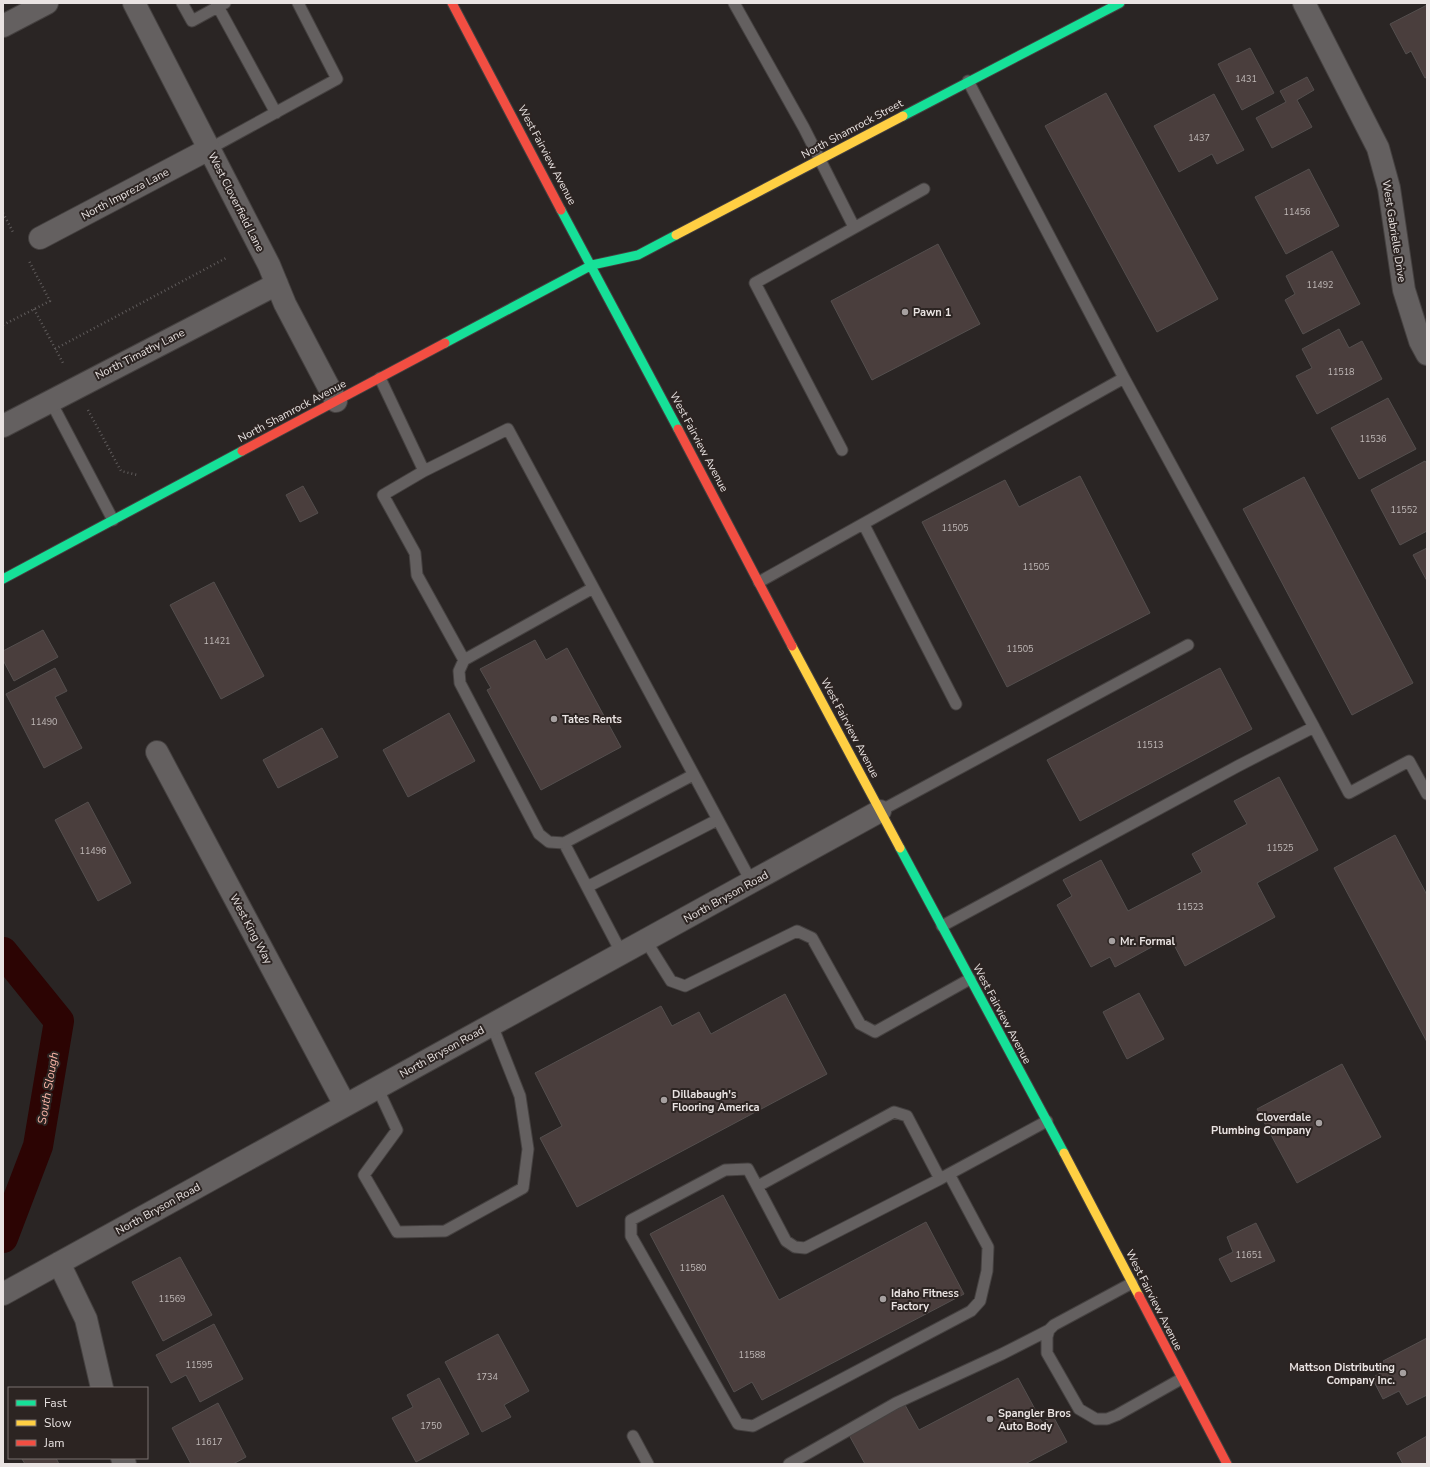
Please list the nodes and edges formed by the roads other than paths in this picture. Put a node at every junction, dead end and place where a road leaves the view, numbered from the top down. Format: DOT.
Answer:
graph roads {
  1 [pos="47,3"];
  2 [pos="134,3"];
  3 [pos="182,3"];
  4 [pos="298,3"];
  5 [pos="452,3"];
  6 [pos="734,3"];
  7 [pos="1304,3"];
  8 [pos="220,4"];
  9 [pos="1113,5"];
  10 [pos="3,26"];
  11 [pos="968,81"];
  12 [pos="276,113"];
  13 [pos="209,149"];
  14 [pos="821,160"];
  15 [pos="924,189"];
  16 [pos="854,227"];
  17 [pos="40,238"];
  18 [pos="592,265"];
  19 [pos="277,284"];
  20 [pos="1427,354"];
  21 [pos="380,378"];
  22 [pos="1124,378"];
  23 [pos="50,400"];
  24 [pos="336,401"];
  25 [pos="3,426"];
  26 [pos="842,450"];
  27 [pos="424,471"];
  28 [pos="113,520"];
  29 [pos="864,525"];
  30 [pos="3,579"];
  31 [pos="759,582"];
  32 [pos="593,588"];
  33 [pos="1188,645"];
  34 [pos="464,660"];
  35 [pos="956,704"];
  36 [pos="1314,727"];
  37 [pos="157,752"];
  38 [pos="693,775"];
  39 [pos="1427,794"];
  40 [pos="880,811"];
  41 [pos="717,820"];
  42 [pos="564,844"];
  43 [pos="752,883"];
  44 [pos="587,887"];
  45 [pos="942,926"];
  46 [pos="646,941"];
  47 [pos="622,954"];
  48 [pos="970,979"];
  49 [pos="492,1025"];
  50 [pos="377,1088"];
  51 [pos="345,1105"];
  52 [pos="1047,1121"];
  53 [pos="945,1176"];
  54 [pos="758,1186"];
  55 [pos="59,1263"];
  56 [pos="1132,1283"];
  57 [pos="3,1294"];
  58 [pos="1049,1330"];
  59 [pos="1181,1379"];
  60 [pos="102,1387"];
  61 [pos="633,1436"];
  62 [pos="793,1463"];
  63 [pos="648,1464"];
  64 [pos="1227,1464"];
  1 -- 10 [label="street"];
  2 -- 13 [label="street, West Cloverfield Lane"];
  3 -- 8 [label="lane"];
  4 -- 12 [label="lane"];
  5 -- 18 [label="main road, West Fairview Avenue"];
  6 -- 14 [label="lane"];
  7 -- 20 [label="street, West Gabrielle Drive"];
  8 -- 12 [label="lane"];
  9 -- 11 [label="main road, North Shamrock Street"];
  11 -- 14 [label="main road, North Shamrock Street"];
  11 -- 22 [label="lane"];
  12 -- 13 [label="lane"];
  13 -- 17 [label="street, North Impreza Lane"];
  13 -- 19 [label="street, West Cloverfield Lane"];
  14 -- 16 [label="lane"];
  14 -- 18 [label="main road, North Shamrock Street"];
  15 -- 16 [label="lane"];
  16 -- 26 [label="lane"];
  18 -- 21 [label="main road, North Shamrock Avenue"];
  18 -- 31 [label="main road, West Fairview Avenue"];
  19 -- 23 [label="street, North Timathy Lane"];
  19 -- 24 [label="street, West Cloverfield Lane"];
  21 -- 24 [label="main road, North Shamrock Avenue"];
  21 -- 27 [label="lane"];
  22 -- 29 [label="lane"];
  22 -- 36 [label="lane"];
  23 -- 25 [label="street, North Timathy Lane"];
  23 -- 28 [label="lane"];
  24 -- 28 [label="main road, North Shamrock Avenue"];
  27 -- 32 [label="lane"];
  27 -- 34 [label="lane"];
  28 -- 30 [label="main road, North Shamrock Avenue"];
  29 -- 31 [label="lane"];
  29 -- 35 [label="lane"];
  31 -- 40 [label="main road, West Fairview Avenue"];
  32 -- 34 [label="lane"];
  32 -- 38 [label="lane"];
  33 -- 40 [label="lane"];
  34 -- 42 [label="lane"];
  36 -- 39 [label="lane"];
  36 -- 45 [label="lane"];
  37 -- 51 [label="street, West King Way"];
  38 -- 41 [label="lane"];
  38 -- 42 [label="lane"];
  40 -- 43 [label="street, North Bryson Road"];
  40 -- 45 [label="main road, West Fairview Avenue"];
  41 -- 43 [label="lane"];
  41 -- 44 [label="lane"];
  42 -- 44 [label="lane"];
  43 -- 46 [label="street, North Bryson Road"];
  44 -- 47 [label="lane"];
  45 -- 48 [label="main road, West Fairview Avenue"];
  46 -- 47 [label="street, North Bryson Road"];
  46 -- 48 [label="lane"];
  47 -- 49 [label="street, North Bryson Road"];
  48 -- 52 [label="main road, West Fairview Avenue"];
  49 -- 50 [label="street, North Bryson Road"];
  49 -- 50 [label="lane"];
  50 -- 51 [label="street, North Bryson Road"];
  51 -- 55 [label="street, North Bryson Road"];
  52 -- 53 [label="lane"];
  52 -- 56 [label="main road, West Fairview Avenue"];
  53 -- 54 [label="lane"];
  53 -- 54 [label="lane"];
  53 -- 54 [label="lane"];
  55 -- 57 [label="street, North Bryson Road"];
  55 -- 60 [label="street"];
  56 -- 58 [label="lane"];
  56 -- 59 [label="main road, West Fairview Avenue"];
  58 -- 59 [label="lane"];
  58 -- 62 [label="lane"];
  59 -- 64 [label="main road, West Fairview Avenue"];
  61 -- 63 [label="lane"];
}
